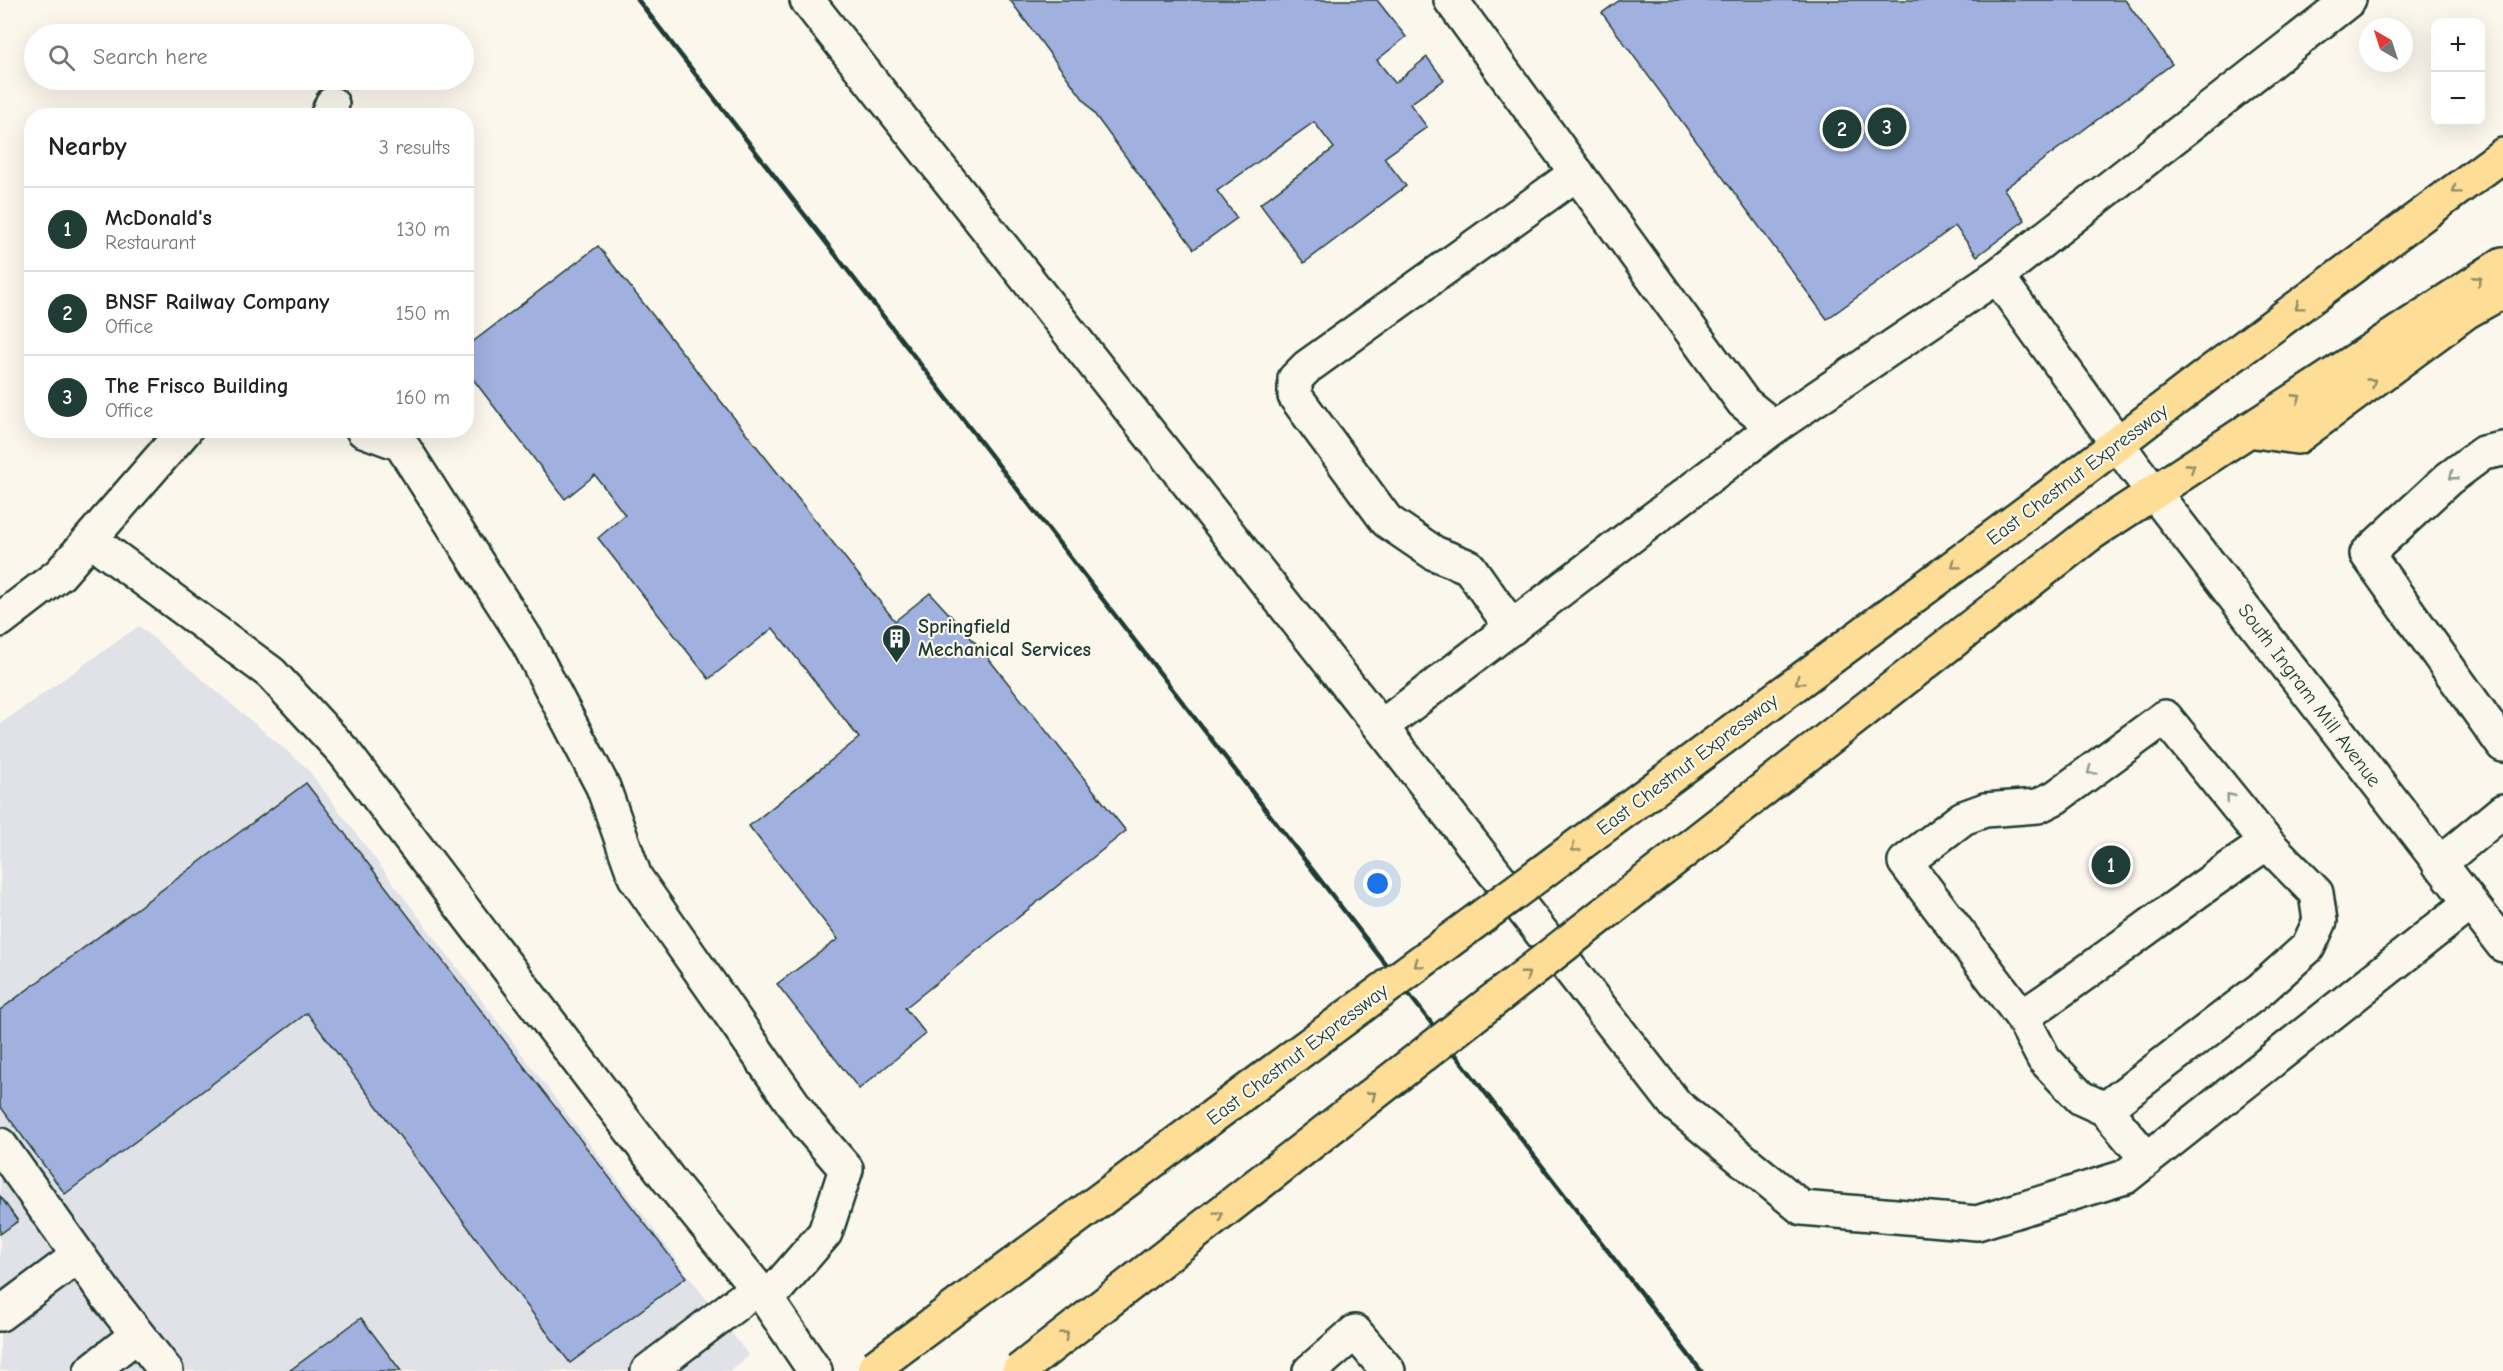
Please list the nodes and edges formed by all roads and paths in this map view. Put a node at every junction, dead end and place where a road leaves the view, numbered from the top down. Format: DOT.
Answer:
graph roads {
  1 [pos="807,0"];
  2 [pos="1451,0"];
  3 [pos="2349,0"];
  4 [pos="2503,155"];
  5 [pos="1577,173"];
  6 [pos="2503,264"];
  7 [pos="1997,276"];
  8 [pos="2503,291"];
  9 [pos="1774,427"];
  10 [pos="2248,430"];
  11 [pos="179,438"];
  12 [pos="385,438"];
  13 [pos="2118,444"];
  14 [pos="2503,448"];
  15 [pos="2154,492"];
  16 [pos="91,540"];
  17 [pos="0,620"];
  18 [pos="1512,628"];
  19 [pos="1381,727"];
  20 [pos="2503,745"];
  21 [pos="2503,811"];
  22 [pos="2267,843"];
  23 [pos="2439,864"];
  24 [pos="2469,904"];
  25 [pos="2503,945"];
  26 [pos="2022,1017"];
  27 [pos="2105,1109"];
  28 [pos="0,1145"];
  29 [pos="2147,1158"];
  30 [pos="78,1256"];
  31 [pos="762,1294"];
  32 [pos="0,1314"];
  33 [pos="138,1335"];
  34 [pos="872,1369"];
  35 [pos="91,1371"];
  36 [pos="165,1371"];
  37 [pos="648,1371"];
  38 [pos="815,1371"];
  39 [pos="1019,1371"];
  40 [pos="1310,1371"];
  41 [pos="1388,1371"];
  1 -- 19 [label="street"];
  2 -- 5 [label="street"];
  3 -- 7 [label="street"];
  4 -- 13 [label="main road, East Chestnut Expressway, one-way"];
  5 -- 9 [label="street"];
  5 -- 18 [label="street"];
  10 -- 6 [label="main road, one-way"];
  7 -- 9 [label="street"];
  7 -- 13 [label="street, South Ingram Mill Avenue"];
  10 -- 8 [label="main road, one-way"];
  9 -- 18 [label="street"];
  15 -- 10 [label="main road, one-way"];
  11 -- 16 [label="street"];
  12 -- 31 [label="street"];
  13 -- 15 [label="street, South Ingram Mill Avenue"];
  13 -- 34 [label="main road, East Chestnut Expressway, one-way, bridge"];
  14 -- 20 [label="street, one-way"];
  15 -- 23 [label="street, South Ingram Mill Avenue"];
  39 -- 15 [label="main road, one-way, bridge"];
  16 -- 17 [label="street"];
  16 -- 31 [label="street"];
  18 -- 19 [label="street"];
  19 -- 29 [label="street"];
  21 -- 23 [label="street"];
  22 -- 26 [label="street"];
  22 -- 26 [label="street, one-way"];
  22 -- 27 [label="street"];
  23 -- 24 [label="street, South Ingram Mill Avenue"];
  24 -- 25 [label="street, South Ingram Mill Avenue"];
  24 -- 29 [label="street"];
  26 -- 27 [label="street"];
  27 -- 29 [label="street"];
  28 -- 30 [label="street"];
  30 -- 32 [label="street"];
  30 -- 33 [label="street"];
  31 -- 37 [label="street"];
  31 -- 38 [label="street"];
  33 -- 35 [label="street"];
  33 -- 36 [label="street"];
  40 -- 41 [label="street"];
}
